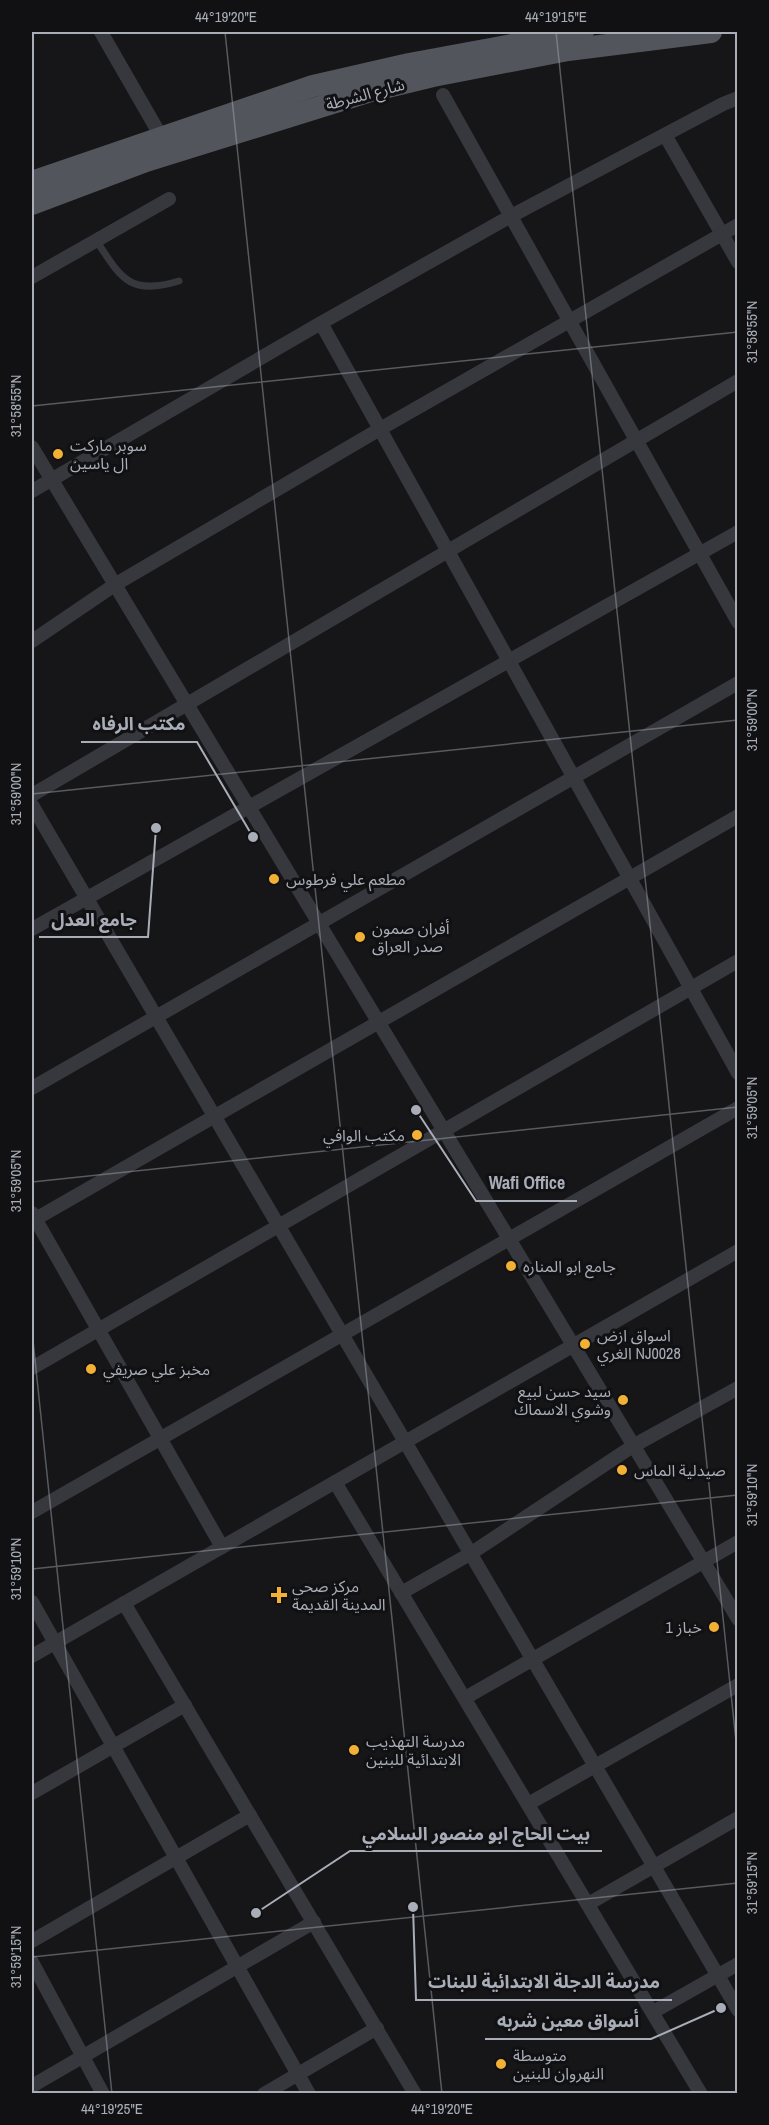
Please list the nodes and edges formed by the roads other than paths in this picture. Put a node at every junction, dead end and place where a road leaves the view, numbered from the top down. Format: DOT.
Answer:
graph roads {
  1 [pos="101,32"];
  2 [pos="583,32"];
  3 [pos="711,32"];
  4 [pos="531,36"];
  5 [pos="443,95"];
  6 [pos="738,98"];
  7 [pos="665,135"];
  8 [pos="162,138"];
  9 [pos="32,182"];
  10 [pos="169,199"];
  11 [pos="32,204"];
  12 [pos="511,216"];
  13 [pos="738,225"];
  14 [pos="722,234"];
  15 [pos="96,240"];
  16 [pos="738,262"];
  17 [pos="32,278"];
  18 [pos="179,280"];
  19 [pos="570,321"];
  20 [pos="321,323"];
  21 [pos="738,381"];
  22 [pos="380,429"];
  23 [pos="636,441"];
  24 [pos="32,447"];
  25 [pos="52,479"];
  26 [pos="32,491"];
  27 [pos="738,532"];
  28 [pos="448,551"];
  29 [pos="699,554"];
  30 [pos="116,585"];
  31 [pos="738,622"];
  32 [pos="32,640"];
  33 [pos="509,661"];
  34 [pos="738,683"];
  35 [pos="187,704"];
  36 [pos="573,778"];
  37 [pos="32,795"];
  38 [pos="32,805"];
  39 [pos="249,807"];
  40 [pos="738,816"];
  41 [pos="629,878"];
  42 [pos="86,898"];
  43 [pos="319,923"];
  44 [pos="32,929"];
  45 [pos="738,961"];
  46 [pos="690,988"];
  47 [pos="156,1017"];
  48 [pos="378,1022"];
  49 [pos="738,1072"];
  50 [pos="32,1088"];
  51 [pos="738,1108"];
  52 [pos="214,1116"];
  53 [pos="443,1130"];
  54 [pos="33,1218"];
  55 [pos="278,1226"];
  56 [pos="509,1239"];
  57 [pos="738,1251"];
  58 [pos="98,1329"];
  59 [pos="342,1335"];
  60 [pos="573,1345"];
  61 [pos="32,1368"];
  62 [pos="738,1388"];
  63 [pos="161,1438"];
  64 [pos="405,1442"];
  65 [pos="633,1446"];
  66 [pos="335,1482"];
  67 [pos="32,1512"];
  68 [pos="738,1542"];
  69 [pos="222,1547"];
  70 [pos="470,1554"];
  71 [pos="703,1562"];
  72 [pos="401,1593"];
  73 [pos="32,1602"];
  74 [pos="124,1603"];
  75 [pos="738,1619"];
  76 [pos="55,1643"];
  77 [pos="32,1656"];
  78 [pos="532,1660"];
  79 [pos="738,1685"];
  80 [pos="465,1698"];
  81 [pos="185,1705"];
  82 [pos="113,1746"];
  83 [pos="594,1766"];
  84 [pos="32,1793"];
  85 [pos="528,1804"];
  86 [pos="250,1815"];
  87 [pos="738,1818"];
  88 [pos="176,1858"];
  89 [pos="653,1866"];
  90 [pos="588,1904"];
  91 [pos="314,1922"];
  92 [pos="32,1941"];
  93 [pos="32,1962"];
  94 [pos="738,1964"];
  95 [pos="237,1966"];
  96 [pos="717,1976"];
  97 [pos="738,2010"];
  98 [pos="652,2012"];
  99 [pos="376,2028"];
  100 [pos="82,2056"];
  101 [pos="298,2074"];
  102 [pos="32,2086"];
  103 [pos="103,2094"];
  104 [pos="264,2094"];
  105 [pos="309,2094"];
  106 [pos="416,2094"];
  107 [pos="701,2094"];
  1 -- 8 [label="street"];
  2 -- 4 [label="main road, شارع الشرطة"];
  3 -- 11 [label="main road, شارع الشرطة"];
  4 -- 8 [label="main road, شارع الشرطة"];
  5 -- 12 [label="street"];
  6 -- 7 [label="street"];
  7 -- 12 [label="street"];
  7 -- 14 [label="street"];
  8 -- 9 [label="main road, شارع الشرطة"];
  10 -- 15 [label="street"];
  12 -- 19 [label="street"];
  12 -- 20 [label="street"];
  13 -- 14 [label="street"];
  14 -- 16 [label="street"];
  14 -- 19 [label="street"];
  15 -- 17 [label="street"];
  15 -- 18 [label="lane"];
  19 -- 22 [label="street"];
  19 -- 23 [label="street"];
  20 -- 22 [label="street"];
  20 -- 25 [label="street"];
  21 -- 23 [label="street"];
  22 -- 28 [label="street"];
  22 -- 30 [label="street"];
  23 -- 28 [label="street"];
  23 -- 29 [label="street"];
  24 -- 25 [label="street"];
  25 -- 26 [label="street"];
  25 -- 30 [label="street"];
  27 -- 29 [label="street"];
  28 -- 33 [label="street"];
  28 -- 35 [label="street"];
  29 -- 31 [label="street"];
  29 -- 33 [label="street"];
  30 -- 32 [label="street"];
  30 -- 35 [label="street"];
  33 -- 36 [label="street"];
  33 -- 39 [label="street"];
  34 -- 36 [label="street"];
  35 -- 37 [label="street"];
  35 -- 39 [label="street"];
  36 -- 41 [label="street"];
  36 -- 43 [label="street"];
  38 -- 42 [label="street"];
  39 -- 42 [label="street"];
  39 -- 43 [label="street"];
  40 -- 41 [label="street"];
  41 -- 46 [label="street"];
  41 -- 48 [label="street"];
  42 -- 44 [label="street"];
  42 -- 47 [label="street"];
  43 -- 47 [label="street"];
  43 -- 48 [label="street"];
  45 -- 46 [label="street"];
  46 -- 49 [label="street"];
  46 -- 53 [label="street"];
  47 -- 50 [label="street"];
  47 -- 52 [label="street"];
  48 -- 52 [label="street"];
  48 -- 53 [label="street"];
  51 -- 56 [label="street"];
  52 -- 54 [label="street"];
  52 -- 55 [label="street"];
  53 -- 55 [label="street"];
  53 -- 56 [label="street"];
  54 -- 58 [label="street"];
  55 -- 58 [label="street"];
  55 -- 59 [label="street"];
  56 -- 59 [label="street"];
  56 -- 60 [label="street"];
  57 -- 60 [label="street"];
  58 -- 61 [label="street"];
  58 -- 63 [label="street"];
  59 -- 63 [label="street"];
  59 -- 64 [label="street"];
  60 -- 64 [label="street"];
  60 -- 65 [label="street"];
  62 -- 65 [label="street"];
  63 -- 67 [label="street"];
  63 -- 69 [label="street"];
  64 -- 66 [label="street"];
  64 -- 70 [label="street"];
  65 -- 70 [label="street"];
  65 -- 71 [label="street"];
  66 -- 69 [label="street"];
  66 -- 72 [label="street"];
  68 -- 71 [label="street"];
  69 -- 74 [label="street"];
  70 -- 72 [label="street"];
  70 -- 78 [label="street"];
  71 -- 75 [label="street"];
  71 -- 78 [label="street"];
  72 -- 80 [label="street"];
  73 -- 76 [label="street"];
  74 -- 76 [label="street"];
  74 -- 81 [label="street"];
  76 -- 77 [label="street"];
  76 -- 82 [label="street"];
  78 -- 80 [label="street"];
  78 -- 83 [label="street"];
  79 -- 83 [label="street"];
  80 -- 85 [label="street"];
  81 -- 82 [label="street"];
  81 -- 86 [label="street"];
  82 -- 84 [label="street"];
  82 -- 88 [label="street"];
  83 -- 85 [label="street"];
  83 -- 89 [label="street"];
  85 -- 90 [label="street"];
  86 -- 88 [label="street"];
  86 -- 91 [label="street"];
  87 -- 89 [label="street"];
  88 -- 92 [label="street"];
  88 -- 95 [label="street"];
  89 -- 90 [label="street"];
  89 -- 96 [label="street"];
  90 -- 98 [label="street"];
  91 -- 95 [label="street"];
  91 -- 99 [label="street"];
  93 -- 100 [label="street"];
  94 -- 96 [label="street"];
  95 -- 100 [label="street"];
  95 -- 101 [label="street"];
  96 -- 97 [label="street"];
  96 -- 98 [label="street"];
  98 -- 107 [label="street"];
  99 -- 101 [label="street"];
  99 -- 106 [label="street"];
  100 -- 102 [label="street"];
  100 -- 103 [label="street"];
  101 -- 104 [label="street"];
  101 -- 105 [label="street"];
}
